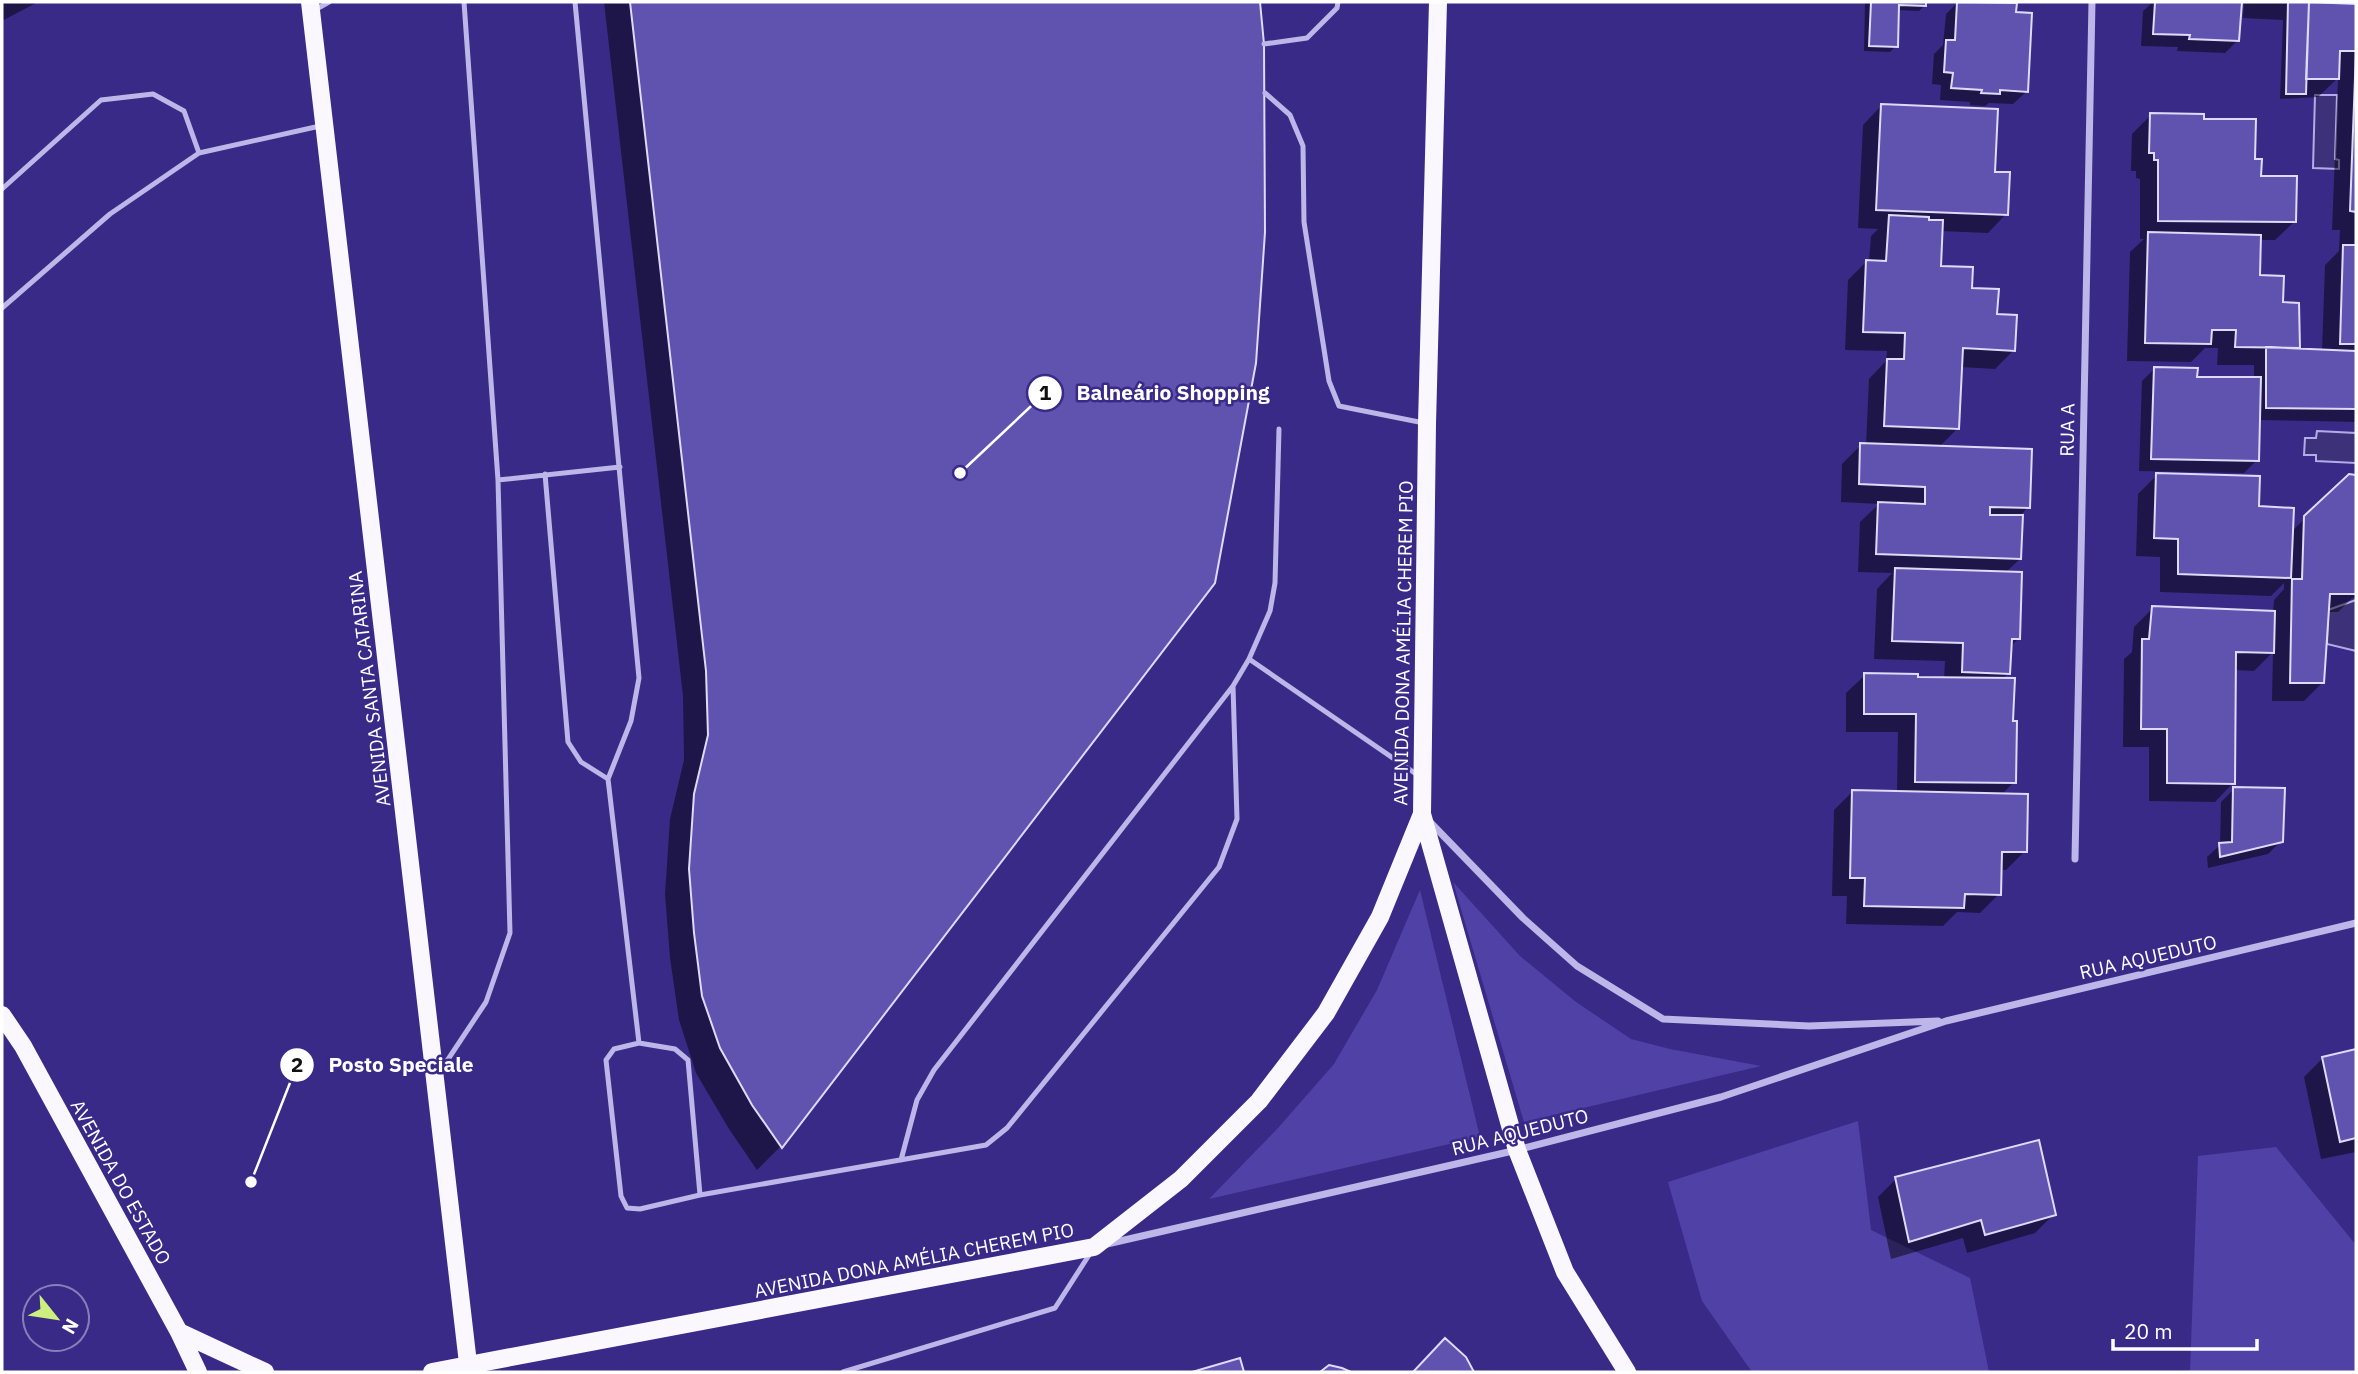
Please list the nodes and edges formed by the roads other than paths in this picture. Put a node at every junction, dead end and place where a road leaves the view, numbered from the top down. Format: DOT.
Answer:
graph roads {
  1 [pos="329,2"];
  2 [pos="464,2"];
  3 [pos="575,2"];
  4 [pos="1338,2"];
  5 [pos="1438,2"];
  6 [pos="2092,2"];
  7 [pos="311,7"];
  8 [pos="1264,44"];
  9 [pos="1265,93"];
  10 [pos="325,125"];
  11 [pos="199,153"];
  12 [pos="2,189"];
  13 [pos="2,307"];
  14 [pos="1427,424"];
  15 [pos="1279,429"];
  16 [pos="620,467"];
  17 [pos="545,474"];
  18 [pos="498,480"];
  19 [pos="1249,659"];
  20 [pos="1233,686"];
  21 [pos="608,779"];
  22 [pos="1423,779"];
  23 [pos="1422,814"];
  24 [pos="2074,859"];
  25 [pos="2356,923"];
  26 [pos="2,1015"];
  27 [pos="1946,1021"];
  28 [pos="639,1043"];
  29 [pos="436,1079"];
  30 [pos="1517,1150"];
  31 [pos="901,1160"];
  32 [pos="701,1195"];
  33 [pos="1094,1247"];
  34 [pos="179,1332"];
  35 [pos="468,1370"];
  36 [pos="186,1372"];
  37 [pos="198,1372"];
  38 [pos="265,1372"];
  39 [pos="432,1372"];
  40 [pos="844,1372"];
  41 [pos="1627,1372"];
  1 -- 7 [label="lane"];
  2 -- 18 [label="lane"];
  3 -- 16 [label="lane"];
  4 -- 8 [label="lane"];
  5 -- 14 [label="main road, AVENIDA DONA AMÉLIA CHEREM PIO"];
  6 -- 24 [label="street, RUA A"];
  7 -- 10 [label="main road, AVENIDA SANTA CATARINA"];
  9 -- 14 [label="lane"];
  10 -- 11 [label="lane"];
  10 -- 29 [label="main road, AVENIDA SANTA CATARINA"];
  11 -- 12 [label="lane"];
  11 -- 13 [label="lane"];
  14 -- 22 [label="main road, AVENIDA DONA AMÉLIA CHEREM PIO"];
  15 -- 19 [label="lane"];
  16 -- 17 [label="lane"];
  16 -- 21 [label="lane"];
  17 -- 18 [label="lane"];
  17 -- 21 [label="lane"];
  18 -- 29 [label="lane"];
  19 -- 20 [label="lane"];
  19 -- 22 [label="lane"];
  20 -- 31 [label="lane"];
  20 -- 31 [label="lane"];
  21 -- 28 [label="lane"];
  22 -- 23 [label="main road, AVENIDA DONA AMÉLIA CHEREM PIO"];
  23 -- 27 [label="street, RUA AQUEDUTO"];
  23 -- 30 [label="main road"];
  23 -- 33 [label="main road, AVENIDA DONA AMÉLIA CHEREM PIO"];
  25 -- 27 [label="street, RUA AQUEDUTO"];
  26 -- 34 [label="main road, AVENIDA DO ESTADO"];
  27 -- 30 [label="street, RUA AQUEDUTO"];
  28 -- 32 [label="lane"];
  28 -- 32 [label="lane"];
  29 -- 35 [label="main road, AVENIDA SANTA CATARINA"];
  30 -- 33 [label="street, RUA AQUEDUTO"];
  30 -- 41 [label="main road"];
  31 -- 32 [label="lane"];
  33 -- 35 [label="main road, AVENIDA DONA AMÉLIA CHEREM PIO"];
  33 -- 40 [label="lane"];
  34 -- 36 [label="main road"];
  34 -- 37 [label="main road, AVENIDA DO ESTADO"];
  34 -- 38 [label="main road"];
  35 -- 39 [label="main road, AVENIDA DONA AMÉLIA CHEREM PIO"];
}
